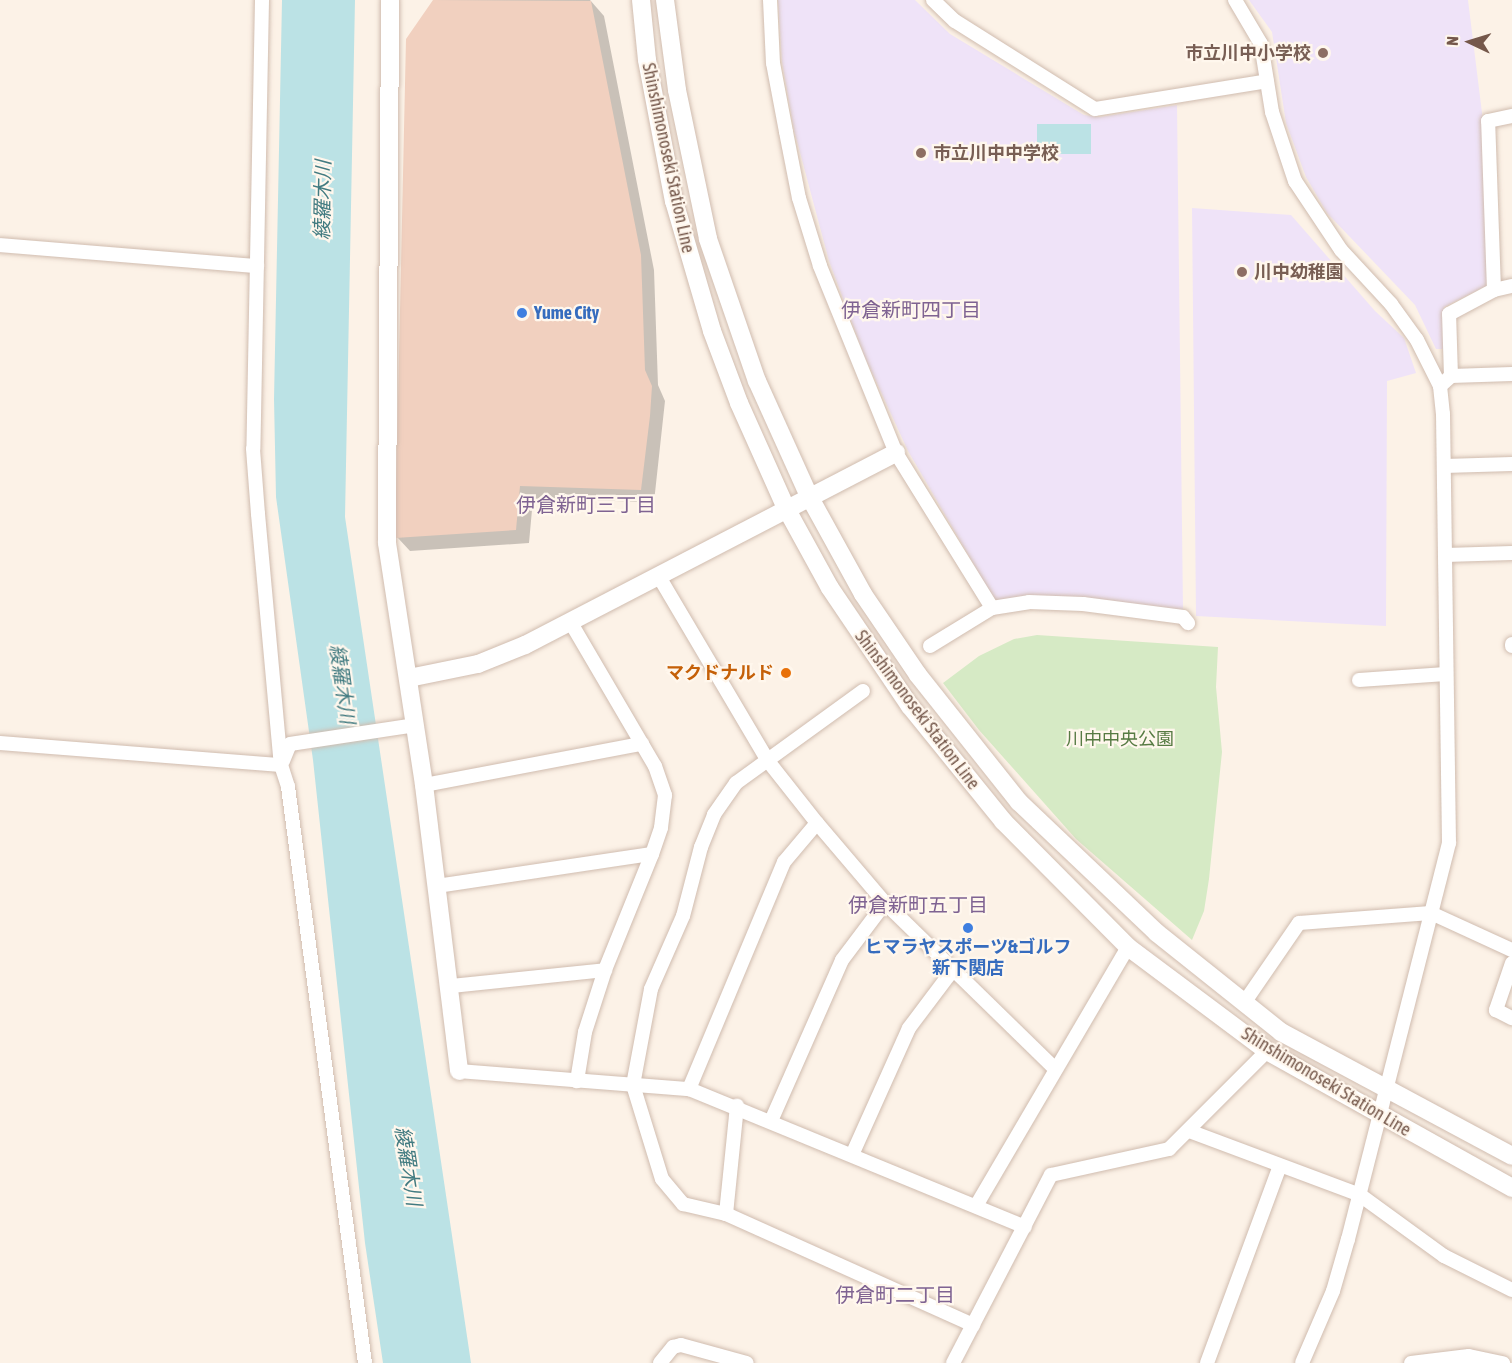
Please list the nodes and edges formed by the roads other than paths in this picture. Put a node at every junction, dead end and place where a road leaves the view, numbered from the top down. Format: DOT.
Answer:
graph roads {
  1 [pos="262,0"];
  2 [pos="390,0"];
  3 [pos="641,0"];
  4 [pos="665,0"];
  5 [pos="770,0"];
  6 [pos="933,0"];
  7 [pos="1235,0"];
  8 [pos="1267,81"];
  9 [pos="1512,116"];
  10 [pos="0,245"];
  11 [pos="257,266"];
  12 [pos="1512,286"];
  13 [pos="1494,290"];
  14 [pos="1512,374"];
  15 [pos="1451,376"];
  16 [pos="1440,386"];
  17 [pos="896,453"];
  18 [pos="1512,464"];
  19 [pos="1444,466"];
  20 [pos="808,496"];
  21 [pos="786,508"];
  22 [pos="1512,553"];
  23 [pos="1445,555"];
  24 [pos="658,575"];
  25 [pos="992,608"];
  26 [pos="571,622"];
  27 [pos="1188,624"];
  28 [pos="930,646"];
  29 [pos="1446,674"];
  30 [pos="409,678"];
  31 [pos="1359,680"];
  32 [pos="863,691"];
  33 [pos="416,725"];
  34 [pos="0,743"];
  35 [pos="642,744"];
  36 [pos="768,761"];
  37 [pos="281,765"];
  38 [pos="424,785"];
  39 [pos="817,823"];
  40 [pos="652,854"];
  41 [pos="437,886"];
  42 [pos="885,903"];
  43 [pos="1431,914"];
  44 [pos="1128,947"];
  45 [pos="1512,950"];
  46 [pos="1512,963"];
  47 [pos="605,970"];
  48 [pos="952,971"];
  49 [pos="451,986"];
  50 [pos="1244,1003"];
  51 [pos="1512,1018"];
  52 [pos="1267,1052"];
  53 [pos="1055,1070"];
  54 [pos="459,1071"];
  55 [pos="577,1082"];
  56 [pos="633,1085"];
  57 [pos="689,1089"];
  58 [pos="1387,1090"];
  59 [pos="737,1106"];
  60 [pos="1379,1116"];
  61 [pos="771,1121"];
  62 [pos="1189,1131"];
  63 [pos="852,1155"];
  64 [pos="1512,1156"];
  65 [pos="1280,1166"];
  66 [pos="1512,1188"];
  67 [pos="1360,1195"];
  68 [pos="976,1206"];
  69 [pos="726,1214"];
  70 [pos="1025,1227"];
  71 [pos="1512,1290"];
  72 [pos="973,1325"];
  73 [pos="365,1363"];
  74 [pos="660,1363"];
  75 [pos="747,1363"];
  76 [pos="953,1363"];
  77 [pos="1207,1363"];
  78 [pos="1302,1363"];
  79 [pos="1411,1363"];
  80 [pos="1503,1363"];
  1 -- 11 [label="street"];
  2 -- 30 [label="main road"];
  3 -- 21 [label="main road, Shinshimonoseki Station Line"];
  4 -- 20 [label="main road, Shinshimonoseki Station Line"];
  5 -- 17 [label="street"];
  6 -- 8 [label="street"];
  7 -- 8 [label="street"];
  8 -- 16 [label="street"];
  9 -- 13 [label="street"];
  10 -- 11 [label="street"];
  11 -- 37 [label="street"];
  12 -- 13 [label="street"];
  13 -- 15 [label="street"];
  14 -- 15 [label="street"];
  15 -- 16 [label="street"];
  16 -- 19 [label="street"];
  17 -- 20 [label="main road"];
  17 -- 25 [label="street"];
  18 -- 19 [label="street"];
  19 -- 23 [label="street"];
  20 -- 21 [label="main road"];
  20 -- 50 [label="main road, Shinshimonoseki Station Line"];
  21 -- 24 [label="main road"];
  21 -- 44 [label="main road, Shinshimonoseki Station Line"];
  22 -- 23 [label="street"];
  23 -- 29 [label="street"];
  24 -- 26 [label="main road"];
  24 -- 36 [label="street"];
  25 -- 27 [label="street"];
  25 -- 28 [label="street"];
  26 -- 30 [label="main road"];
  26 -- 35 [label="street"];
  29 -- 31 [label="street"];
  29 -- 43 [label="street"];
  30 -- 33 [label="main road"];
  32 -- 36 [label="street"];
  33 -- 37 [label="street"];
  33 -- 38 [label="main road"];
  34 -- 37 [label="street"];
  35 -- 38 [label="street"];
  35 -- 40 [label="street"];
  36 -- 39 [label="street"];
  36 -- 56 [label="street"];
  37 -- 73 [label="street"];
  38 -- 41 [label="main road"];
  39 -- 42 [label="street"];
  39 -- 57 [label="street"];
  40 -- 41 [label="street"];
  40 -- 47 [label="street"];
  41 -- 49 [label="main road"];
  42 -- 48 [label="street"];
  42 -- 61 [label="street"];
  43 -- 45 [label="street"];
  43 -- 50 [label="street"];
  43 -- 58 [label="street"];
  44 -- 52 [label="main road, Shinshimonoseki Station Line"];
  44 -- 53 [label="street"];
  46 -- 51 [label="street"];
  47 -- 49 [label="street"];
  47 -- 55 [label="street"];
  48 -- 53 [label="street"];
  48 -- 63 [label="street"];
  49 -- 54 [label="main road"];
  50 -- 58 [label="main road, Shinshimonoseki Station Line"];
  52 -- 60 [label="main road, Shinshimonoseki Station Line"];
  52 -- 62 [label="street"];
  53 -- 68 [label="street"];
  54 -- 55 [label="street"];
  55 -- 56 [label="street"];
  56 -- 57 [label="street"];
  56 -- 69 [label="street"];
  57 -- 59 [label="street"];
  58 -- 60 [label="street"];
  58 -- 64 [label="main road, Shinshimonoseki Station Line"];
  59 -- 61 [label="street"];
  59 -- 69 [label="street"];
  60 -- 66 [label="main road, Shinshimonoseki Station Line"];
  60 -- 67 [label="street"];
  61 -- 63 [label="street"];
  62 -- 65 [label="street"];
  62 -- 70 [label="street"];
  63 -- 68 [label="street"];
  65 -- 67 [label="street"];
  65 -- 77 [label="street"];
  67 -- 71 [label="street"];
  67 -- 78 [label="street"];
  68 -- 70 [label="street"];
  69 -- 72 [label="street"];
  70 -- 72 [label="street"];
  72 -- 76 [label="street"];
  74 -- 75 [label="street"];
  79 -- 80 [label="street"];
}
